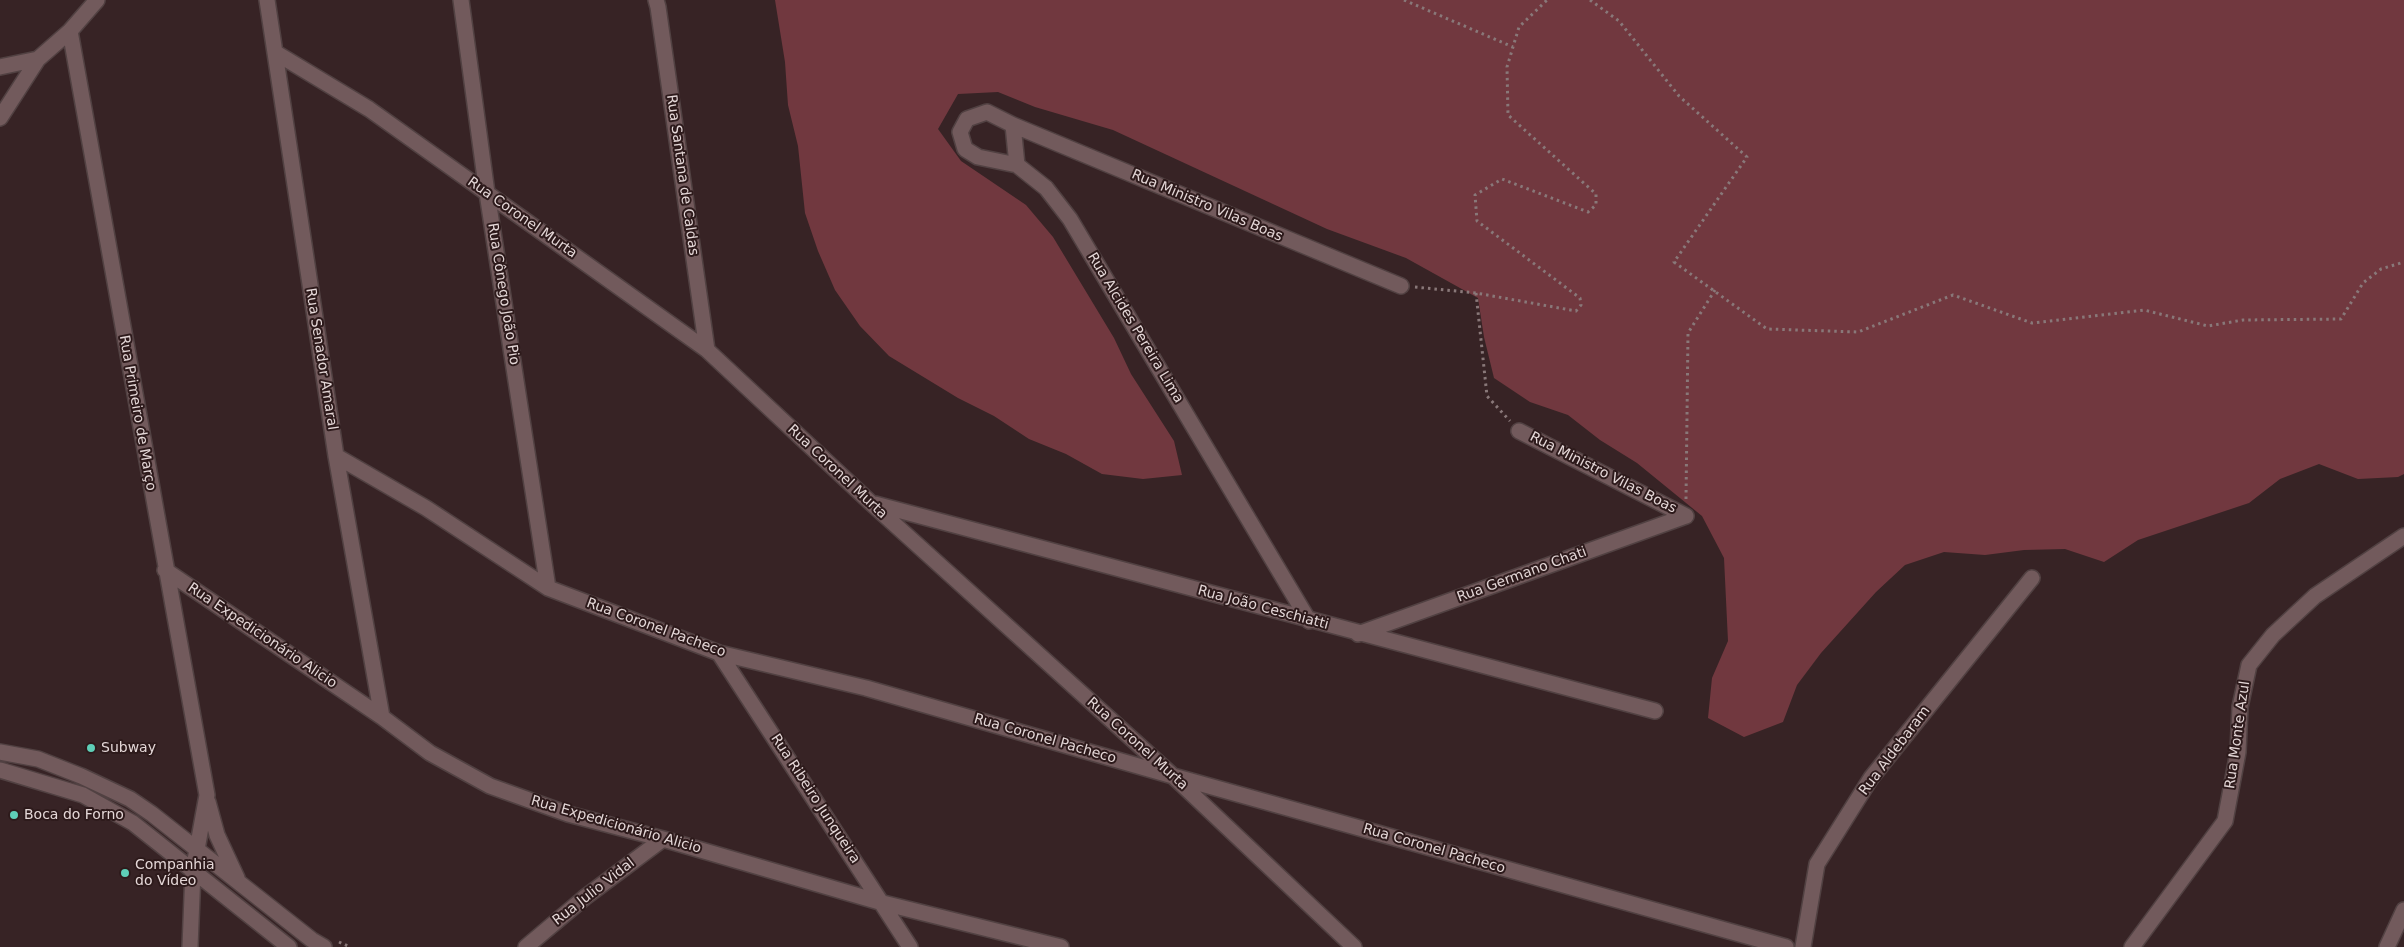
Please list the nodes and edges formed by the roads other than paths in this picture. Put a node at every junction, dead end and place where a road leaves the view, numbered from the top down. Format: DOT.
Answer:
graph roads {
  1 [pos="97,0"];
  2 [pos="267,0"];
  3 [pos="461,0"];
  4 [pos="656,0"];
  5 [pos="70,31"];
  6 [pos="276,53"];
  7 [pos="38,59"];
  8 [pos="0,67"];
  9 [pos="0,118"];
  10 [pos="1013,125"];
  11 [pos="1017,165"];
  12 [pos="487,193"];
  13 [pos="1401,286"];
  14 [pos="707,350"];
  15 [pos="1519,431"];
  16 [pos="336,456"];
  17 [pos="871,503"];
  18 [pos="1686,516"];
  19 [pos="2404,536"];
  20 [pos="165,570"];
  21 [pos="2032,578"];
  22 [pos="548,588"];
  23 [pos="1309,621"];
  24 [pos="1358,634"];
  25 [pos="719,653"];
  26 [pos="1655,712"];
  27 [pos="382,716"];
  28 [pos="0,752"];
  29 [pos="0,770"];
  30 [pos="1172,776"];
  31 [pos="207,795"];
  32 [pos="663,839"];
  33 [pos="198,850"];
  34 [pos="193,871"];
  35 [pos="238,882"];
  36 [pos="883,903"];
  37 [pos="2404,910"];
  38 [pos="190,947"];
  39 [pos="289,947"];
  40 [pos="324,947"];
  41 [pos="526,947"];
  42 [pos="910,947"];
  43 [pos="1061,947"];
  44 [pos="1354,947"];
  45 [pos="1786,947"];
  46 [pos="1803,947"];
  47 [pos="2132,947"];
  48 [pos="2387,947"];
  1 -- 5 [label="street"];
  2 -- 6 [label="street, Rua Senador Amaral"];
  3 -- 12 [label="street, Rua Cônego João Pio"];
  4 -- 14 [label="street, Rua Santana de Caldas"];
  5 -- 7 [label="street"];
  5 -- 20 [label="street, Rua Primeiro de Março"];
  6 -- 12 [label="street, Rua Coronel Murta"];
  6 -- 16 [label="street, Rua Senador Amaral"];
  7 -- 8 [label="street"];
  7 -- 9 [label="street"];
  10 -- 11 [label="street"];
  10 -- 11 [label="street, Rua Alcides Pereira Lima"];
  10 -- 13 [label="street, Rua Ministro Vilas Boas"];
  11 -- 23 [label="street, Rua Alcides Pereira Lima"];
  12 -- 14 [label="street, Rua Coronel Murta"];
  12 -- 22 [label="street, Rua Cônego João Pio"];
  14 -- 17 [label="street, Rua Coronel Murta"];
  15 -- 18 [label="street, Rua Ministro Vilas Boas"];
  16 -- 22 [label="street, Rua Coronel Pacheco"];
  16 -- 27 [label="street, Rua Senador Amaral"];
  17 -- 23 [label="street, Rua João Ceschiatti"];
  17 -- 30 [label="street, Rua Coronel Murta"];
  18 -- 24 [label="street, Rua Germano Chati"];
  19 -- 47 [label="street, Rua Monte Azul"];
  20 -- 27 [label="street, Rua Expedicionário Alicio"];
  20 -- 31 [label="street, Rua Primeiro de Março"];
  21 -- 46 [label="street, Rua Aldebaram"];
  22 -- 25 [label="street, Rua Coronel Pacheco"];
  23 -- 24 [label="street, Rua João Ceschiatti"];
  24 -- 26 [label="street, Rua João Ceschiatti"];
  25 -- 30 [label="street, Rua Coronel Pacheco"];
  25 -- 36 [label="street, Rua Ribeiro Junqueira"];
  27 -- 32 [label="street, Rua Expedicionário Alicio"];
  28 -- 33 [label="street"];
  29 -- 34 [label="street"];
  30 -- 44 [label="street, Rua Coronel Murta"];
  30 -- 45 [label="street, Rua Coronel Pacheco"];
  31 -- 33 [label="street, Rua Primeiro de Março"];
  31 -- 35 [label="street, Rua Primeiro de Março"];
  32 -- 36 [label="street, Rua Expedicionário Alicio"];
  32 -- 41 [label="street, Rua Julio Vidal"];
  33 -- 34 [label="street, Rua Primeiro de Março"];
  33 -- 35 [label="street"];
  34 -- 38 [label="street, Rua Primeiro de Março"];
  34 -- 39 [label="street"];
  35 -- 40 [label="street"];
  36 -- 42 [label="street, Rua Ribeiro Junqueira"];
  36 -- 43 [label="street, Rua Expedicionário Alicio"];
  37 -- 48 [label="street"];
}
